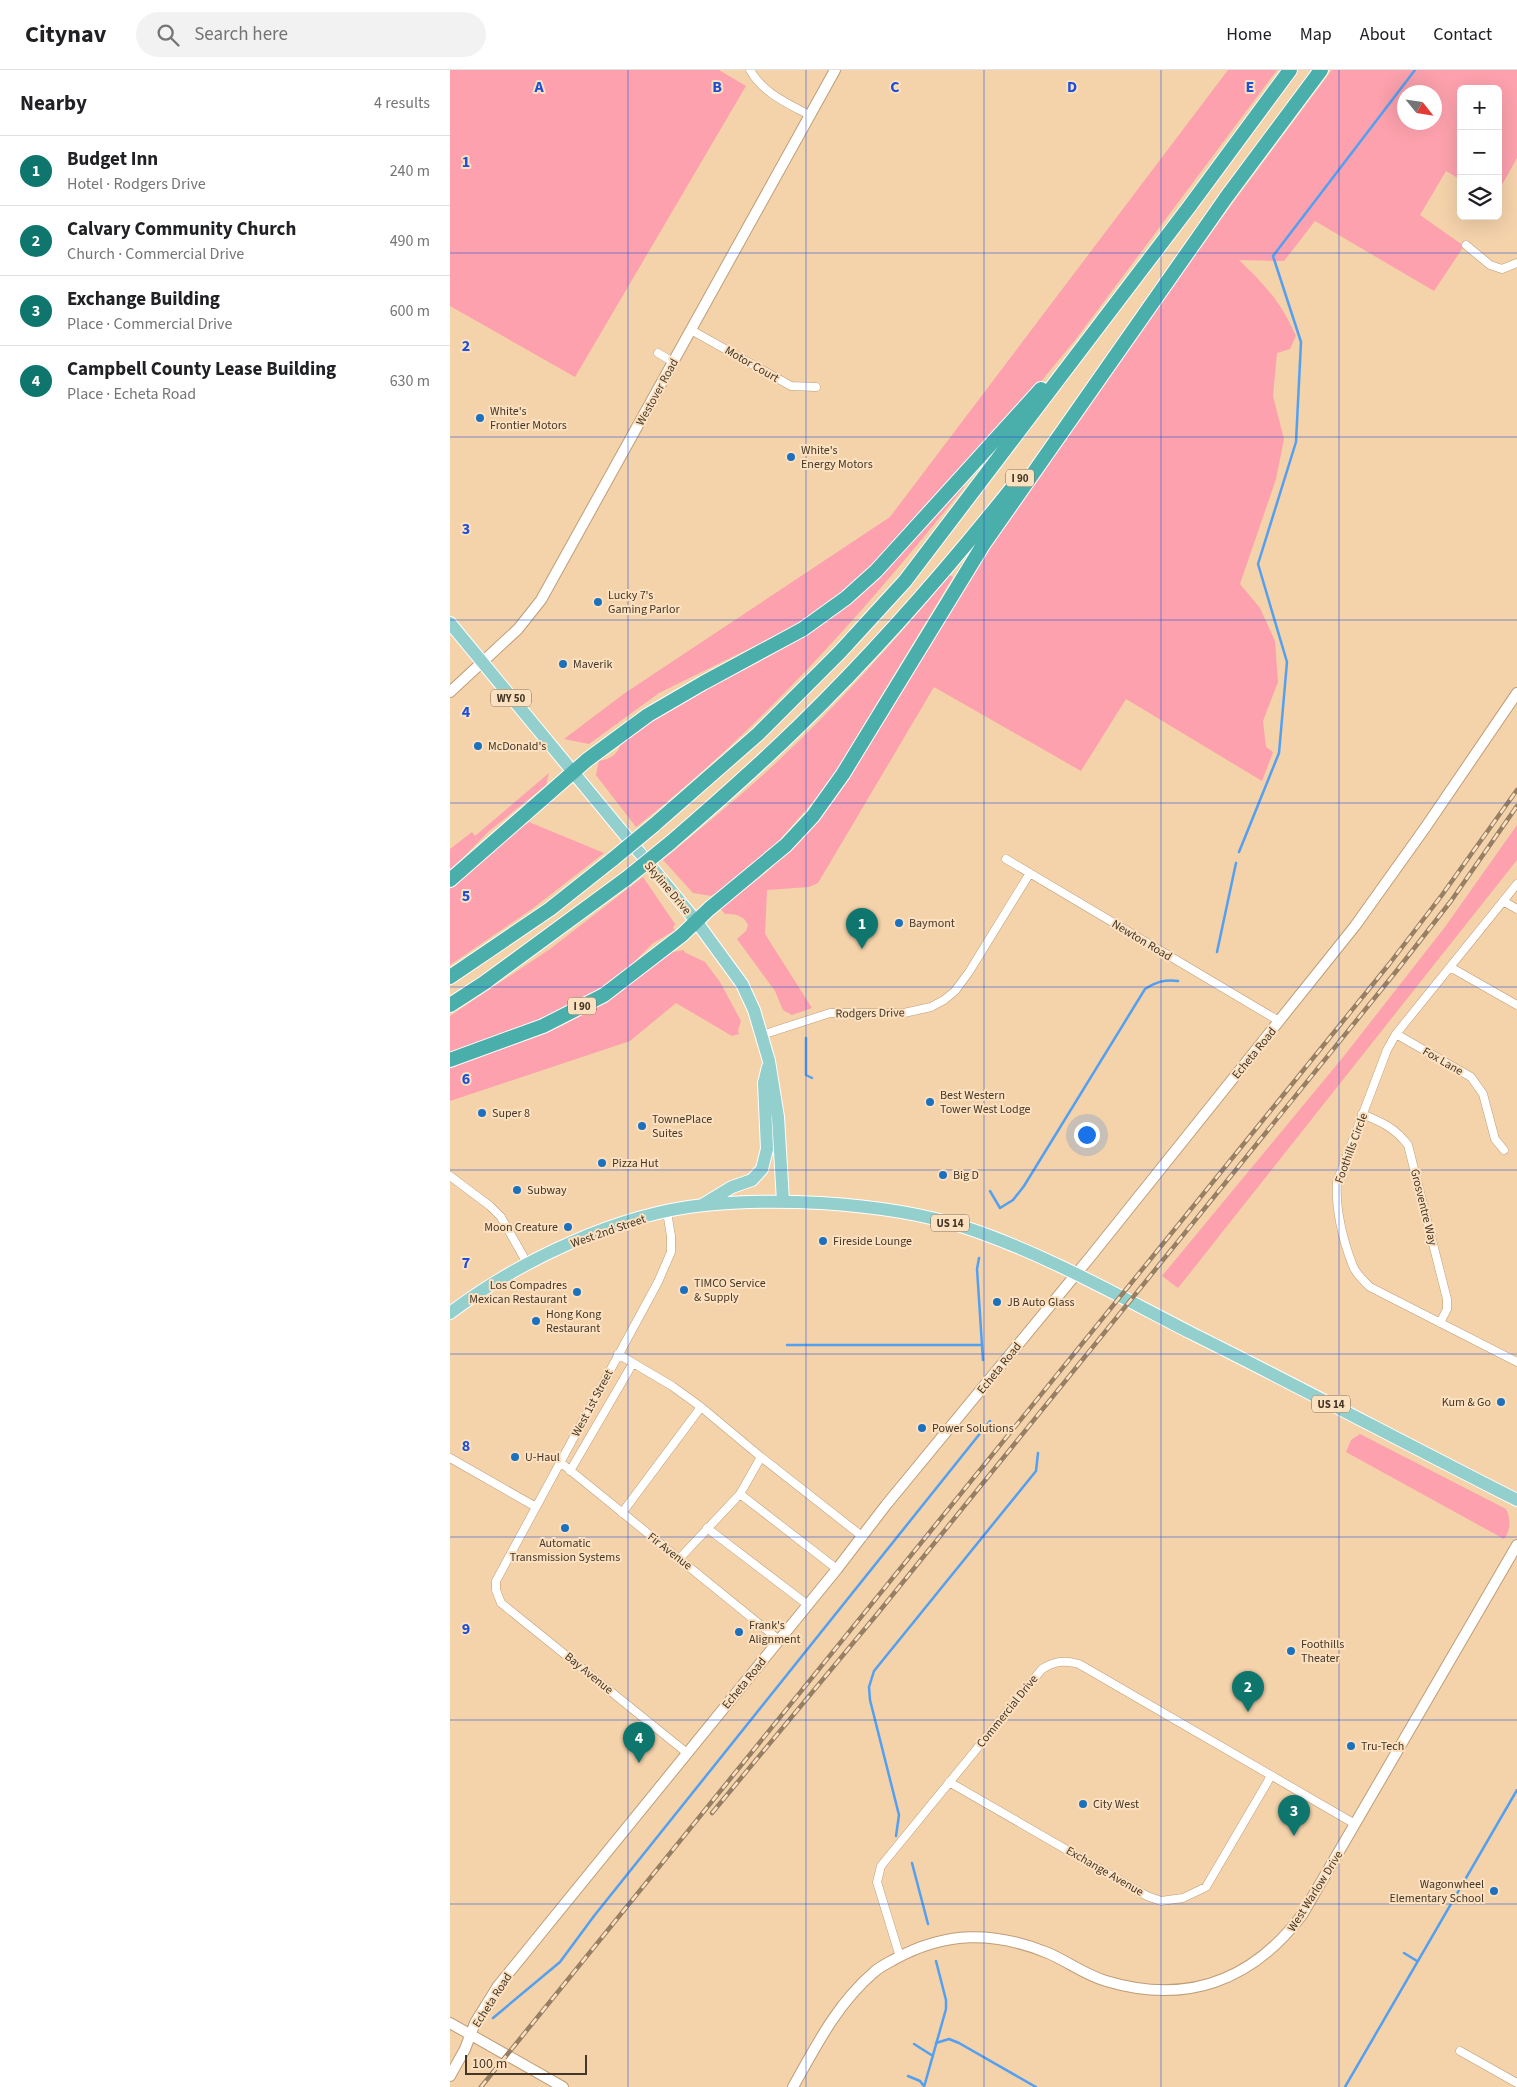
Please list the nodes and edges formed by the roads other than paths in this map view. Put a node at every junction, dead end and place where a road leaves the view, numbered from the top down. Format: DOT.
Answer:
graph roads {
  1 [pos="750,70"];
  2 [pos="835,70"];
  3 [pos="1290,70"];
  4 [pos="1321,70"];
  5 [pos="809,115"];
  6 [pos="1230,192"];
  7 [pos="1466,245"];
  8 [pos="1517,263"];
  9 [pos="1102,321"];
  10 [pos="691,330"];
  11 [pos="658,353"];
  12 [pos="673,362"];
  13 [pos="816,387"];
  14 [pos="450,623"];
  15 [pos="481,662"];
  16 [pos="450,692"];
  17 [pos="1517,693"];
  18 [pos="573,773"];
  19 [pos="1006,858"];
  20 [pos="1030,873"];
  21 [pos="450,880"];
  22 [pos="1517,884"];
  23 [pos="1503,901"];
  24 [pos="1517,909"];
  25 [pos="696,922"];
  26 [pos="1450,967"];
  27 [pos="450,977"];
  28 [pos="450,1005"];
  29 [pos="1517,1005"];
  30 [pos="1279,1021"];
  31 [pos="762,1034"];
  32 [pos="1396,1034"];
  33 [pos="450,1060"];
  34 [pos="769,1062"];
  35 [pos="1362,1114"];
  36 [pos="1504,1150"];
  37 [pos="450,1176"];
  38 [pos="783,1201"];
  39 [pos="702,1205"];
  40 [pos="667,1212"];
  41 [pos="527,1263"];
  42 [pos="1076,1274"];
  43 [pos="450,1313"];
  44 [pos="1440,1323"];
  45 [pos="618,1354"];
  46 [pos="633,1362"];
  47 [pos="1517,1362"];
  48 [pos="701,1407"];
  49 [pos="761,1457"];
  50 [pos="450,1458"];
  51 [pos="560,1462"];
  52 [pos="570,1471"];
  53 [pos="740,1494"];
  54 [pos="1517,1500"];
  55 [pos="536,1507"];
  56 [pos="622,1513"];
  57 [pos="707,1528"];
  58 [pos="863,1537"];
  59 [pos="1517,1545"];
  60 [pos="679,1559"];
  61 [pos="837,1569"];
  62 [pos="496,1590"];
  63 [pos="808,1606"];
  64 [pos="780,1640"];
  65 [pos="687,1753"];
  66 [pos="1271,1776"];
  67 [pos="950,1782"];
  68 [pos="1356,1824"];
  69 [pos="900,1957"];
  70 [pos="450,2023"];
  71 [pos="471,2035"];
  72 [pos="1460,2050"];
  73 [pos="450,2076"];
  74 [pos="1517,2083"];
  75 [pos="563,2087"];
  76 [pos="793,2087"];
  1 -- 5 [label="street"];
  2 -- 5 [label="street, Westover Road"];
  3 -- 9 [label="highway, I 90"];
  4 -- 6 [label="highway, I 90"];
  5 -- 10 [label="street, Westover Road"];
  6 -- 25 [label="highway, I 90"];
  6 -- 28 [label="highway, I 90, bridge"];
  7 -- 8 [label="street"];
  9 -- 18 [label="highway, I 90"];
  9 -- 27 [label="highway, I 90, bridge"];
  10 -- 12 [label="street, Westover Road"];
  10 -- 13 [label="street, Motor Court"];
  11 -- 12 [label="street"];
  12 -- 15 [label="street, Westover Road"];
  14 -- 15 [label="main road, Skyline Drive / WY 50"];
  15 -- 16 [label="street, Westover Road"];
  15 -- 18 [label="main road, Skyline Drive / WY 50"];
  17 -- 30 [label="street, Echeta Road"];
  18 -- 21 [label="highway, I 90"];
  18 -- 25 [label="main road, Skyline Drive"];
  19 -- 20 [label="street, Newton Road"];
  20 -- 30 [label="street, Newton Road"];
  20 -- 31 [label="street, Rodgers Drive"];
  22 -- 23 [label="street, Foothills Circle"];
  23 -- 24 [label="street"];
  23 -- 26 [label="street, Foothills Circle"];
  25 -- 31 [label="main road, Skyline Drive"];
  25 -- 33 [label="highway, I 90"];
  26 -- 29 [label="street"];
  26 -- 32 [label="street, Foothills Circle"];
  30 -- 42 [label="street, Echeta Road"];
  31 -- 34 [label="main road, Skyline Drive"];
  32 -- 35 [label="street, Foothills Circle"];
  32 -- 36 [label="street, Fox Lane"];
  34 -- 38 [label="main road, Skyline Drive"];
  34 -- 39 [label="main road"];
  35 -- 44 [label="street, Grosventre Way"];
  35 -- 44 [label="street, Foothills Circle"];
  37 -- 41 [label="street"];
  38 -- 39 [label="main road, West 2nd Street"];
  38 -- 42 [label="main road, US 14"];
  39 -- 40 [label="main road, West 2nd Street"];
  40 -- 41 [label="main road, West 2nd Street"];
  40 -- 45 [label="street, West 1st Street"];
  41 -- 43 [label="main road, West 2nd Street"];
  42 -- 54 [label="main road, US 14"];
  42 -- 58 [label="street, Echeta Road"];
  44 -- 47 [label="street, Foothills Circle"];
  45 -- 46 [label="street"];
  45 -- 51 [label="street, West 1st Street"];
  46 -- 48 [label="street"];
  46 -- 52 [label="street"];
  48 -- 49 [label="street"];
  48 -- 56 [label="street"];
  49 -- 53 [label="street"];
  49 -- 58 [label="street"];
  50 -- 55 [label="street"];
  51 -- 52 [label="street, Fir Avenue"];
  51 -- 55 [label="street, West 1st Street"];
  52 -- 56 [label="street, Fir Avenue"];
  53 -- 57 [label="street"];
  53 -- 61 [label="street"];
  55 -- 62 [label="street, West 1st Street"];
  56 -- 60 [label="street, Fir Avenue"];
  57 -- 60 [label="street"];
  57 -- 63 [label="street"];
  58 -- 61 [label="street, Echeta Road"];
  59 -- 68 [label="street, West Warlow Drive"];
  60 -- 64 [label="street, Fir Avenue"];
  61 -- 63 [label="street, Echeta Road"];
  62 -- 65 [label="street, Bay Avenue"];
  63 -- 64 [label="street, Echeta Road"];
  64 -- 65 [label="street, Echeta Road"];
  65 -- 71 [label="street, Echeta Road"];
  66 -- 67 [label="street, Commercial Drive"];
  66 -- 67 [label="street, Exchange Avenue"];
  66 -- 68 [label="street, Commercial Drive"];
  67 -- 69 [label="street, Commercial Drive"];
  68 -- 69 [label="street, West Warlow Drive"];
  69 -- 76 [label="street, West Warlow Drive"];
  70 -- 71 [label="street"];
  71 -- 73 [label="street"];
  71 -- 75 [label="street"];
  72 -- 74 [label="street"];
}
